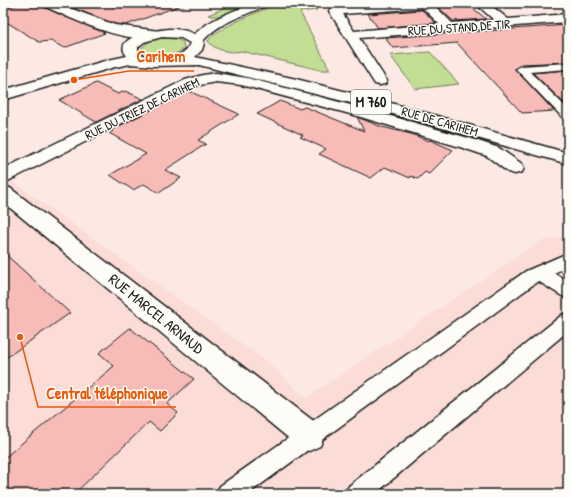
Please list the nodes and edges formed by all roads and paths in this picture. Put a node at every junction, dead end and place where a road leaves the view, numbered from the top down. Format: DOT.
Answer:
graph roads {
  1 [pos="46,3"];
  2 [pos="264,3"];
  3 [pos="481,3"];
  4 [pos="240,13"];
  5 [pos="568,18"];
  6 [pos="505,23"];
  7 [pos="96,24"];
  8 [pos="449,28"];
  9 [pos="168,33"];
  10 [pos="154,34"];
  11 [pos="351,35"];
  12 [pos="197,43"];
  13 [pos="130,47"];
  14 [pos="143,60"];
  15 [pos="171,61"];
  16 [pos="568,66"];
  17 [pos="380,81"];
  18 [pos="3,86"];
  19 [pos="3,95"];
  20 [pos="568,116"];
  21 [pos="566,152"];
  22 [pos="515,168"];
  23 [pos="3,176"];
  24 [pos="3,192"];
  25 [pos="568,258"];
  26 [pos="540,272"];
  27 [pos="568,291"];
  28 [pos="568,320"];
  29 [pos="308,436"];
  30 [pos="228,494"];
  31 [pos="356,494"];
  1 -- 7 [label="street"];
  2 -- 4 [label="street"];
  3 -- 6 [label="street"];
  4 -- 9 [label="street"];
  4 -- 12 [label="street"];
  5 -- 6 [label="street, RUE DU STAND DE TIR"];
  6 -- 8 [label="street, RUE DU STAND DE TIR"];
  7 -- 10 [label="street"];
  7 -- 13 [label="street"];
  8 -- 11 [label="street, RUE DU STAND DE TIR"];
  8 -- 11 [label="street"];
  9 -- 10 [label="street"];
  9 -- 12 [label="street, RUE DE CARIHEM"];
  10 -- 13 [label="street"];
  11 -- 17 [label="street"];
  12 -- 15 [label="street"];
  12 -- 21 [label="street, RUE DE CARIHEM / M 760"];
  13 -- 14 [label="street"];
  13 -- 18 [label="street"];
  14 -- 15 [label="street, RUE DE CARIHEM"];
  14 -- 19 [label="street, RUE DE CARIHEM"];
  15 -- 21 [label="street, RUE DE CARIHEM / M 760"];
  16 -- 20 [label="lane"];
  22 -- 23 [label="street, RUE DU TRIEZ DE CARIHEM"];
  24 -- 29 [label="street, RUE MARCEL ARNAUD"];
  25 -- 26 [label="lane"];
  26 -- 27 [label="lane"];
  26 -- 29 [label="lane"];
  28 -- 31 [label="lane"];
  29 -- 30 [label="lane"];
}
